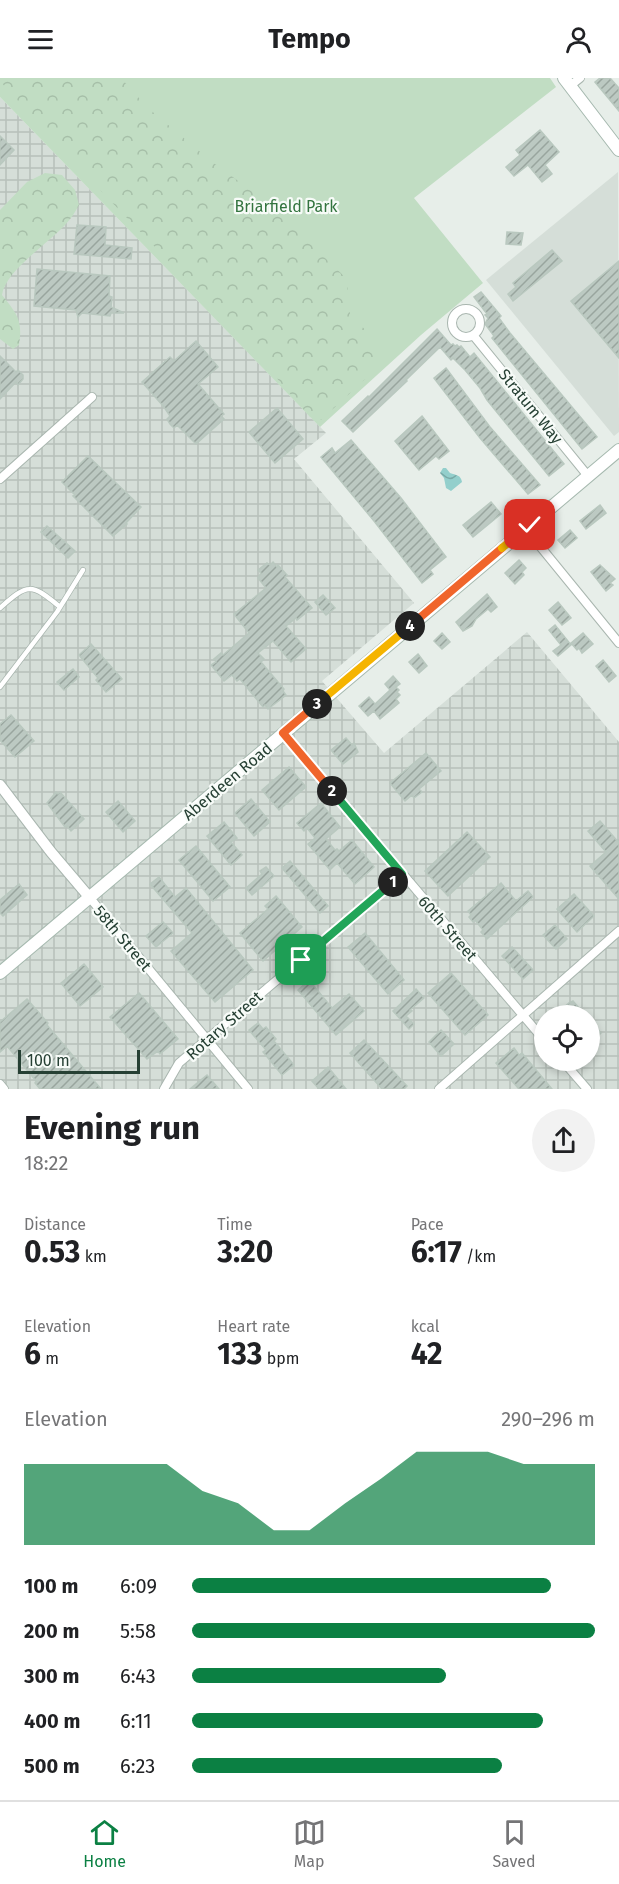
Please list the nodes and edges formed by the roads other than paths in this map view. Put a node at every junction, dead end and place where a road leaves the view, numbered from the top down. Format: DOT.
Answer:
graph roads {
  1 [pos="571,81"];
  2 [pos="619,150"];
  3 [pos="473,335"];
  4 [pos="92,397"];
  5 [pos="619,450"];
  6 [pos="588,476"];
  7 [pos="0,478"];
  8 [pos="526,528"];
  9 [pos="83,570"];
  10 [pos="60,607"];
  11 [pos="0,608"];
  12 [pos="619,643"];
  13 [pos="0,687"];
  14 [pos="283,733"];
  15 [pos="0,785"];
  16 [pos="402,874"];
  17 [pos="90,898"];
  18 [pos="619,931"];
  19 [pos="0,973"];
  20 [pos="523,1016"];
  21 [pos="534,1029"];
  22 [pos="206,1039"];
  23 [pos="571,1071"];
  24 [pos="0,1084"];
  25 [pos="4,1089"];
  26 [pos="164,1089"];
  27 [pos="248,1089"];
  28 [pos="439,1089"];
  29 [pos="587,1089"];
  1 -- 2 [label="main road"];
  3 -- 6 [label="street, Stratum Way"];
  4 -- 7 [label="street"];
  5 -- 6 [label="main road, Aberdeen Road"];
  6 -- 8 [label="main road, Aberdeen Road"];
  8 -- 12 [label="street"];
  8 -- 14 [label="main road, Aberdeen Road"];
  9 -- 10 [label="lane"];
  10 -- 11 [label="lane"];
  10 -- 13 [label="lane"];
  14 -- 16 [label="street, 60th Street"];
  14 -- 17 [label="main road, Aberdeen Road"];
  15 -- 17 [label="street, 58th Street"];
  16 -- 20 [label="street, 60th Street"];
  16 -- 22 [label="street, Rotary Street"];
  17 -- 19 [label="main road, Aberdeen Road"];
  17 -- 22 [label="street, 58th Street"];
  18 -- 20 [label="street"];
  20 -- 21 [label="street, 60th Street"];
  20 -- 28 [label="street"];
  22 -- 26 [label="street, Rotary Street"];
  22 -- 27 [label="street, 58th Street"];
  23 -- 29 [label="street"];
  24 -- 25 [label="street"];
}
